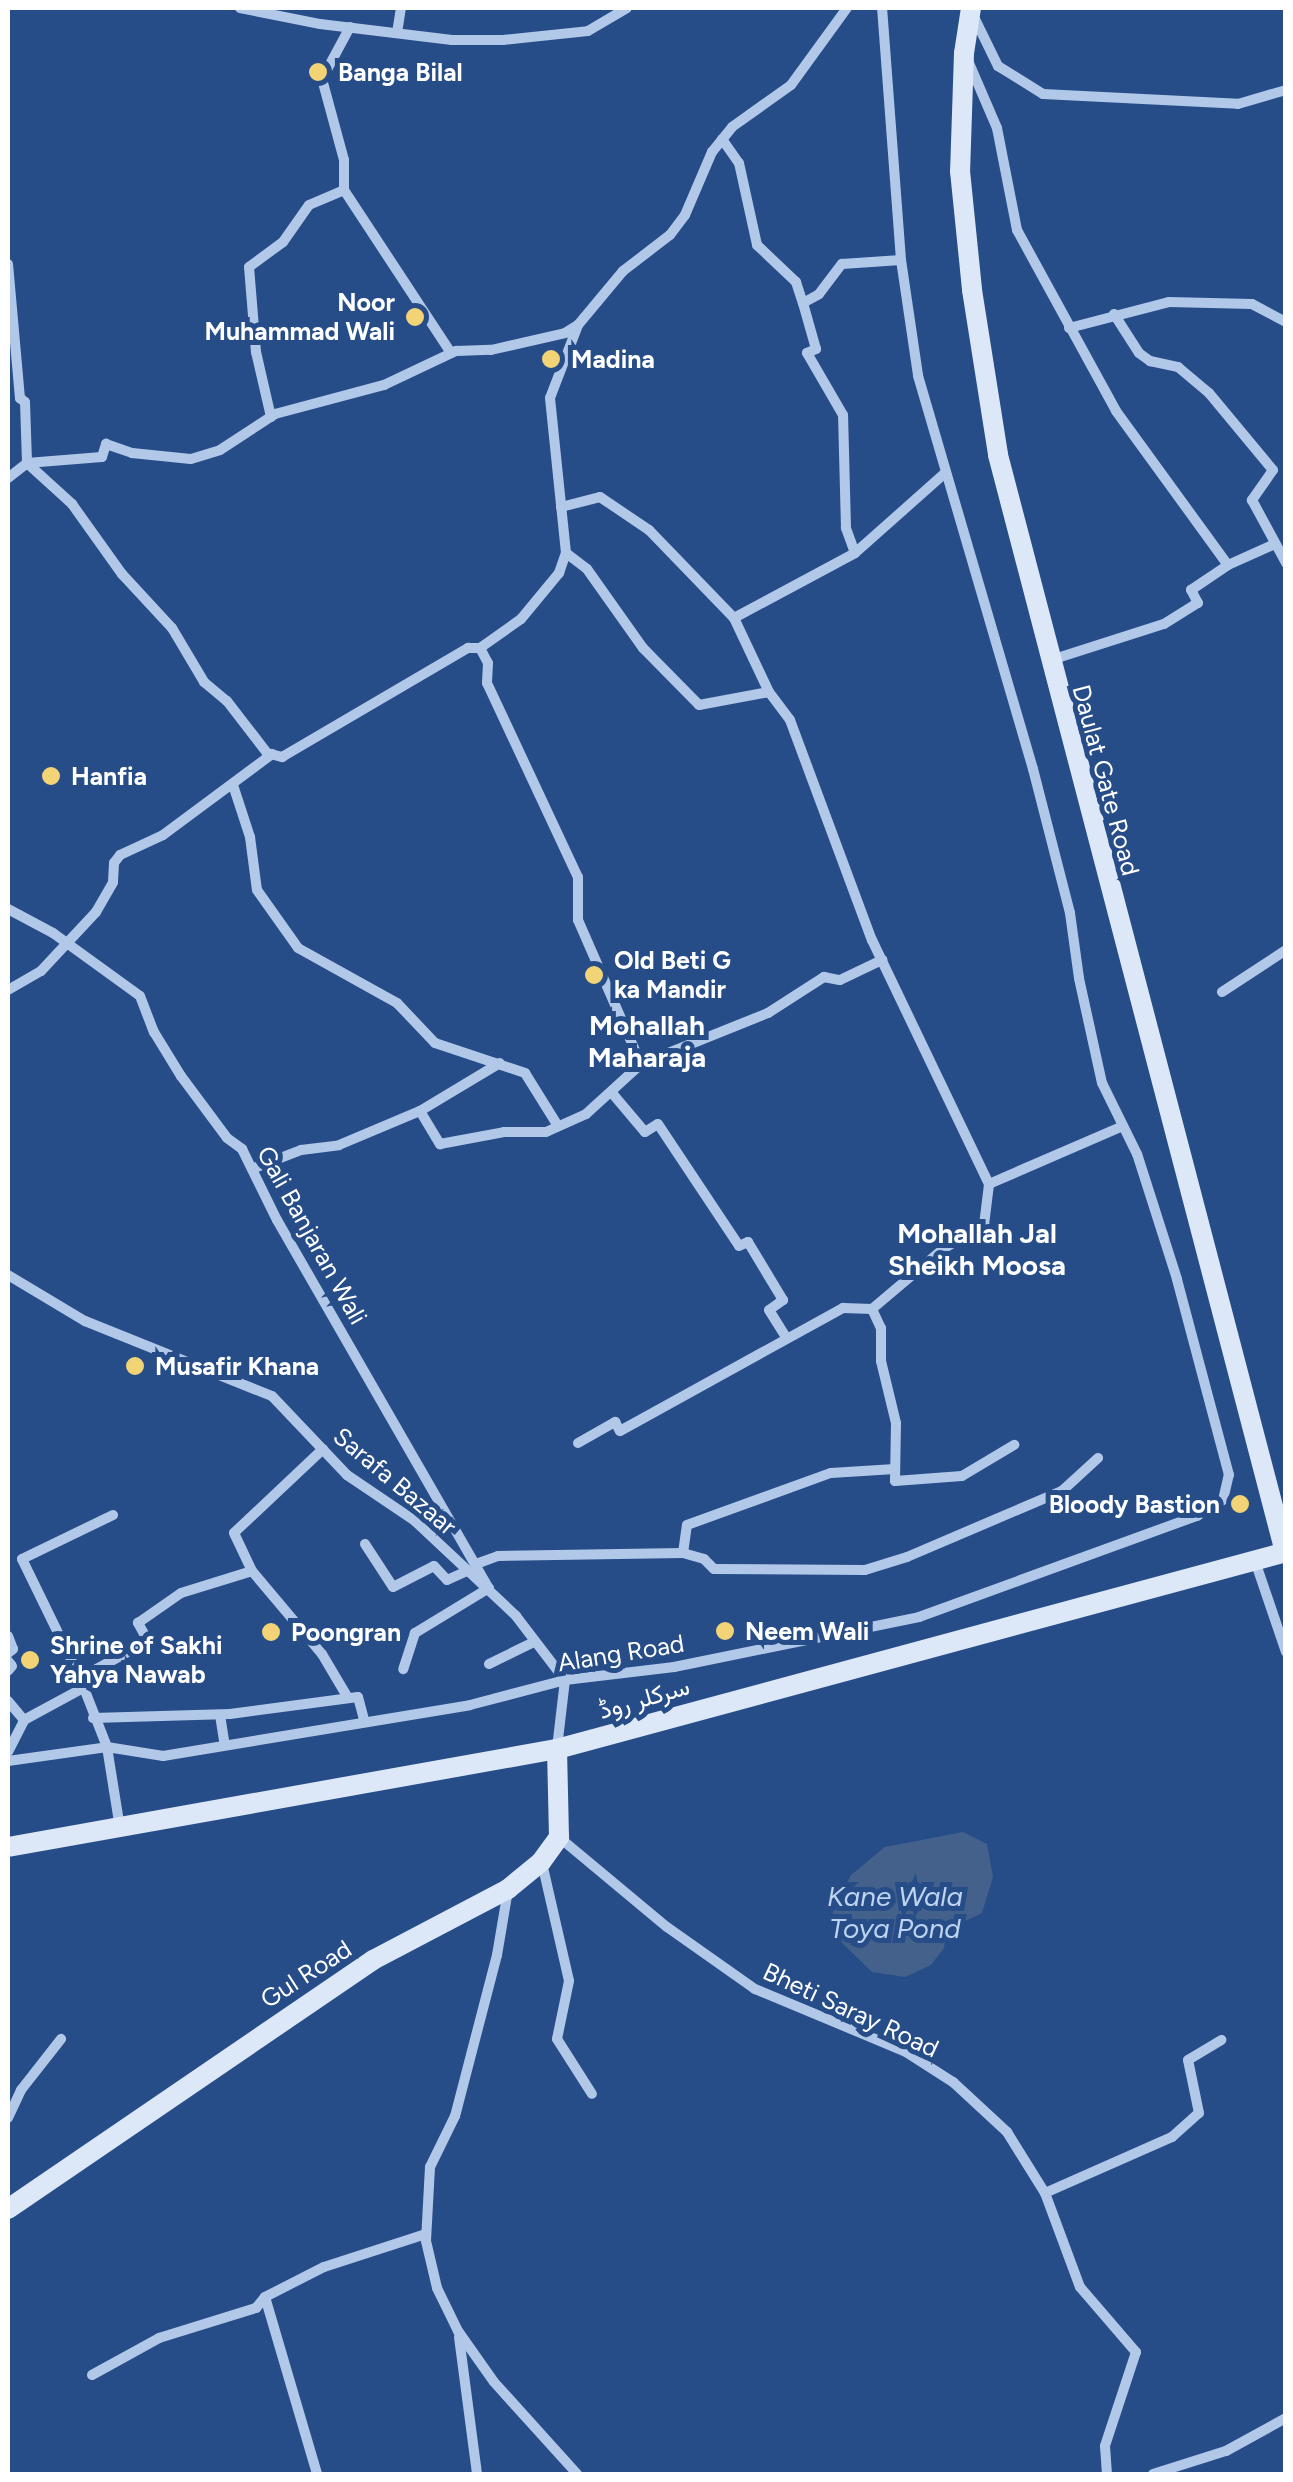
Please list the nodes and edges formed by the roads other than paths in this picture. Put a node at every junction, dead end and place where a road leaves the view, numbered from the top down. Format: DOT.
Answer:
graph roads {
  1 [pos="240,8"];
  2 [pos="401,8"];
  3 [pos="627,8"];
  4 [pos="847,8"];
  5 [pos="882,8"];
  6 [pos="971,9"];
  7 [pos="350,26"];
  8 [pos="397,32"];
  9 [pos="964,53"];
  10 [pos="1286,90"];
  11 [pos="722,139"];
  12 [pos="344,190"];
  13 [pos="902,260"];
  14 [pos="8,264"];
  15 [pos="804,303"];
  16 [pos="1114,314"];
  17 [pos="1286,322"];
  18 [pos="578,325"];
  19 [pos="1069,328"];
  20 [pos="451,353"];
  21 [pos="270,418"];
  22 [pos="27,463"];
  23 [pos="944,472"];
  24 [pos="8,478"];
  25 [pos="561,508"];
  26 [pos="1276,544"];
  27 [pos="854,553"];
  28 [pos="566,554"];
  29 [pos="1286,563"];
  30 [pos="1228,565"];
  31 [pos="734,618"];
  32 [pos="480,648"];
  33 [pos="1050,660"];
  34 [pos="769,692"];
  35 [pos="272,754"];
  36 [pos="233,784"];
  37 [pos="8,909"];
  38 [pos="68,944"];
  39 [pos="1286,950"];
  40 [pos="882,960"];
  41 [pos="8,990"];
  42 [pos="1222,992"];
  43 [pos="500,1063"];
  44 [pos="641,1064"];
  45 [pos="612,1093"];
  46 [pos="420,1111"];
  47 [pos="558,1126"];
  48 [pos="1124,1126"];
  49 [pos="252,1169"];
  50 [pos="989,1184"];
  51 [pos="8,1275"];
  52 [pos="872,1309"];
  53 [pos="786,1337"];
  54 [pos="578,1443"];
  55 [pos="1014,1445"];
  56 [pos="322,1450"];
  57 [pos="1098,1458"];
  58 [pos="895,1469"];
  59 [pos="114,1515"];
  60 [pos="365,1544"];
  61 [pos="1285,1552"];
  62 [pos="684,1553"];
  63 [pos="1254,1561"];
  64 [pos="471,1568"];
  65 [pos="252,1571"];
  66 [pos="490,1588"];
  67 [pos="8,1636"];
  68 [pos="534,1642"];
  69 [pos="1286,1652"];
  70 [pos="8,1654"];
  71 [pos="8,1661"];
  72 [pos="489,1664"];
  73 [pos="403,1669"];
  74 [pos="8,1671"];
  75 [pos="565,1680"];
  76 [pos="81,1683"];
  77 [pos="348,1698"];
  78 [pos="8,1700"];
  79 [pos="220,1715"];
  80 [pos="92,1718"];
  81 [pos="24,1720"];
  82 [pos="364,1720"];
  83 [pos="225,1745"];
  84 [pos="107,1747"];
  85 [pos="556,1749"];
  86 [pos="8,1752"];
  87 [pos="8,1762"];
  88 [pos="120,1829"];
  89 [pos="559,1837"];
  90 [pos="8,1848"];
  91 [pos="542,1862"];
  92 [pos="508,1889"];
  93 [pos="61,2040"];
  94 [pos="1221,2040"];
  95 [pos="592,2094"];
  96 [pos="8,2118"];
  97 [pos="1045,2192"];
  98 [pos="8,2209"];
  99 [pos="426,2234"];
  100 [pos="265,2297"];
  101 [pos="458,2331"];
  102 [pos="92,2375"];
  103 [pos="1286,2418"];
  104 [pos="318,2474"];
  105 [pos="477,2474"];
  106 [pos="577,2474"];
  107 [pos="1107,2474"];
  108 [pos="1153,2474"];
  1 -- 7 [label="street"];
  2 -- 8 [label="street"];
  3 -- 8 [label="street"];
  4 -- 11 [label="street"];
  5 -- 13 [label="street"];
  6 -- 9 [label="main road, Daulat Gate Road"];
  6 -- 10 [label="street"];
  7 -- 8 [label="street"];
  7 -- 12 [label="street"];
  9 -- 19 [label="street"];
  9 -- 33 [label="main road, Daulat Gate Road"];
  11 -- 15 [label="street"];
  11 -- 18 [label="street"];
  12 -- 20 [label="street"];
  12 -- 21 [label="street"];
  13 -- 15 [label="street"];
  13 -- 23 [label="street"];
  14 -- 22 [label="street"];
  15 -- 27 [label="street"];
  16 -- 17 [label="street"];
  16 -- 19 [label="street"];
  16 -- 26 [label="street"];
  18 -- 20 [label="street"];
  18 -- 25 [label="street"];
  19 -- 30 [label="street"];
  20 -- 21 [label="street"];
  21 -- 22 [label="street"];
  22 -- 24 [label="street"];
  22 -- 35 [label="street"];
  23 -- 27 [label="street"];
  23 -- 48 [label="street"];
  25 -- 28 [label="street"];
  25 -- 31 [label="street"];
  26 -- 29 [label="street"];
  26 -- 30 [label="street"];
  27 -- 31 [label="street"];
  28 -- 32 [label="street"];
  28 -- 34 [label="street"];
  30 -- 33 [label="street"];
  31 -- 34 [label="street"];
  32 -- 35 [label="street"];
  32 -- 44 [label="street"];
  33 -- 61 [label="main road, Daulat Gate Road"];
  34 -- 40 [label="street"];
  35 -- 36 [label="street"];
  36 -- 38 [label="street"];
  36 -- 43 [label="street"];
  37 -- 38 [label="street, Gali Banjaran Wali"];
  38 -- 41 [label="street"];
  38 -- 49 [label="street, Gali Banjaran Wali"];
  39 -- 42 [label="street"];
  40 -- 44 [label="street"];
  40 -- 50 [label="street"];
  43 -- 46 [label="street"];
  43 -- 47 [label="street"];
  44 -- 45 [label="street"];
  45 -- 47 [label="street"];
  45 -- 53 [label="street"];
  46 -- 47 [label="street"];
  46 -- 49 [label="street"];
  48 -- 50 [label="street"];
  48 -- 75 [label="street, Alang Road"];
  49 -- 64 [label="street, Gali Banjaran Wali"];
  50 -- 52 [label="street"];
  51 -- 56 [label="street, Sarafa Bazaar"];
  52 -- 53 [label="street"];
  52 -- 58 [label="street"];
  53 -- 54 [label="street"];
  55 -- 58 [label="street"];
  56 -- 64 [label="street, Sarafa Bazaar"];
  56 -- 65 [label="street"];
  57 -- 62 [label="street"];
  58 -- 62 [label="street"];
  59 -- 76 [label="street"];
  60 -- 64 [label="street"];
  61 -- 63 [label="main road, سرکلر روڈ"];
  62 -- 64 [label="street"];
  63 -- 69 [label="street"];
  63 -- 85 [label="main road, سرکلر روڈ"];
  64 -- 66 [label="street, Sarafa Bazaar"];
  65 -- 76 [label="street"];
  65 -- 77 [label="street"];
  66 -- 68 [label="street, Sarafa Bazaar"];
  66 -- 73 [label="street"];
  67 -- 70 [label="street"];
  68 -- 72 [label="street"];
  68 -- 75 [label="street, Sarafa Bazaar"];
  71 -- 74 [label="street"];
  75 -- 82 [label="street, Alang Road"];
  75 -- 85 [label="street"];
  76 -- 80 [label="street"];
  76 -- 81 [label="street"];
  77 -- 79 [label="street"];
  77 -- 82 [label="street"];
  78 -- 81 [label="street"];
  79 -- 80 [label="street"];
  79 -- 83 [label="street"];
  80 -- 84 [label="street"];
  81 -- 86 [label="street"];
  82 -- 83 [label="street, Alang Road"];
  83 -- 84 [label="street, Alang Road"];
  84 -- 87 [label="street, Alang Road"];
  84 -- 88 [label="street"];
  85 -- 88 [label="main road, سرکلر روڈ"];
  85 -- 89 [label="main road"];
  88 -- 90 [label="main road, سرکلر روڈ"];
  89 -- 91 [label="main road, Gul Road"];
  89 -- 97 [label="street, Bheti Saray Road"];
  91 -- 92 [label="main road, Gul Road"];
  91 -- 95 [label="street"];
  92 -- 98 [label="main road, Gul Road"];
  92 -- 99 [label="street"];
  93 -- 96 [label="street"];
  94 -- 97 [label="street"];
  97 -- 107 [label="street, Bheti Saray Road"];
  99 -- 100 [label="street"];
  99 -- 101 [label="street"];
  100 -- 102 [label="street"];
  100 -- 104 [label="street"];
  101 -- 105 [label="street"];
  101 -- 106 [label="street"];
  103 -- 108 [label="street"];
}
